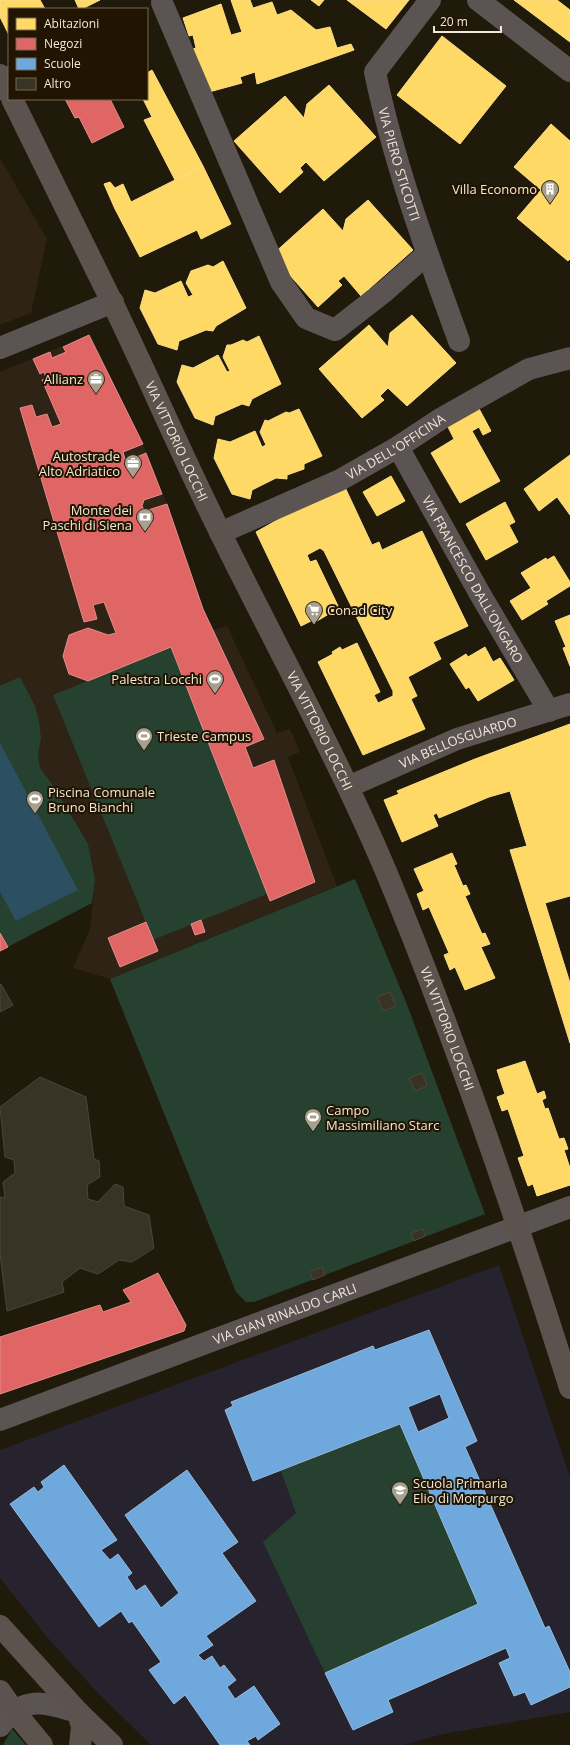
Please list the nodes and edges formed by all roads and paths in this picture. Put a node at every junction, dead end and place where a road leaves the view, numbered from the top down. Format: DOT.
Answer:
graph roads {
  1 [pos="430,0"];
  2 [pos="478,0"];
  3 [pos="159,4"];
  4 [pos="570,71"];
  5 [pos="14,100"];
  6 [pos="427,254"];
  7 [pos="112,302"];
  8 [pos="459,341"];
  9 [pos="0,348"];
  10 [pos="570,358"];
  11 [pos="398,447"];
  12 [pos="220,533"];
  13 [pos="570,704"];
  14 [pos="549,711"];
  15 [pos="348,786"];
  16 [pos="570,1207"];
  17 [pos="516,1226"];
  18 [pos="570,1388"];
  19 [pos="0,1420"];
  20 [pos="0,1626"];
  21 [pos="0,1691"];
  22 [pos="78,1712"];
  23 [pos="7,1719"];
  24 [pos="42,1745"];
  25 [pos="80,1745"];
  26 [pos="112,1745"];
  1 -- 6 [label="street, VIA PIERO STICOTTI"];
  2 -- 4 [label="street"];
  3 -- 6 [label="street"];
  5 -- 7 [label="main road, VIA VITTORIO LOCCHI"];
  6 -- 8 [label="street, VIA PIERO STICOTTI"];
  7 -- 9 [label="street"];
  7 -- 12 [label="main road, VIA VITTORIO LOCCHI"];
  10 -- 11 [label="street, VIA DELL'OFFICINA"];
  11 -- 12 [label="street, VIA DELL'OFFICINA"];
  11 -- 14 [label="street, VIA FRANCESCO DALL'ONGARO"];
  12 -- 15 [label="main road, VIA VITTORIO LOCCHI"];
  13 -- 14 [label="street, VIA BELLOSGUARDO"];
  14 -- 15 [label="street, VIA BELLOSGUARDO"];
  15 -- 17 [label="main road, VIA VITTORIO LOCCHI"];
  16 -- 17 [label="street, VIA GIAN RINALDO CARLI"];
  17 -- 18 [label="main road, VIA VITTORIO LOCCHI"];
  17 -- 19 [label="street, VIA GIAN RINALDO CARLI"];
  20 -- 22 [label="main road"];
  21 -- 23 [label="main road"];
  22 -- 23 [label="street"];
  22 -- 25 [label="main road"];
  22 -- 26 [label="main road"];
  23 -- 24 [label="main road"];
}
